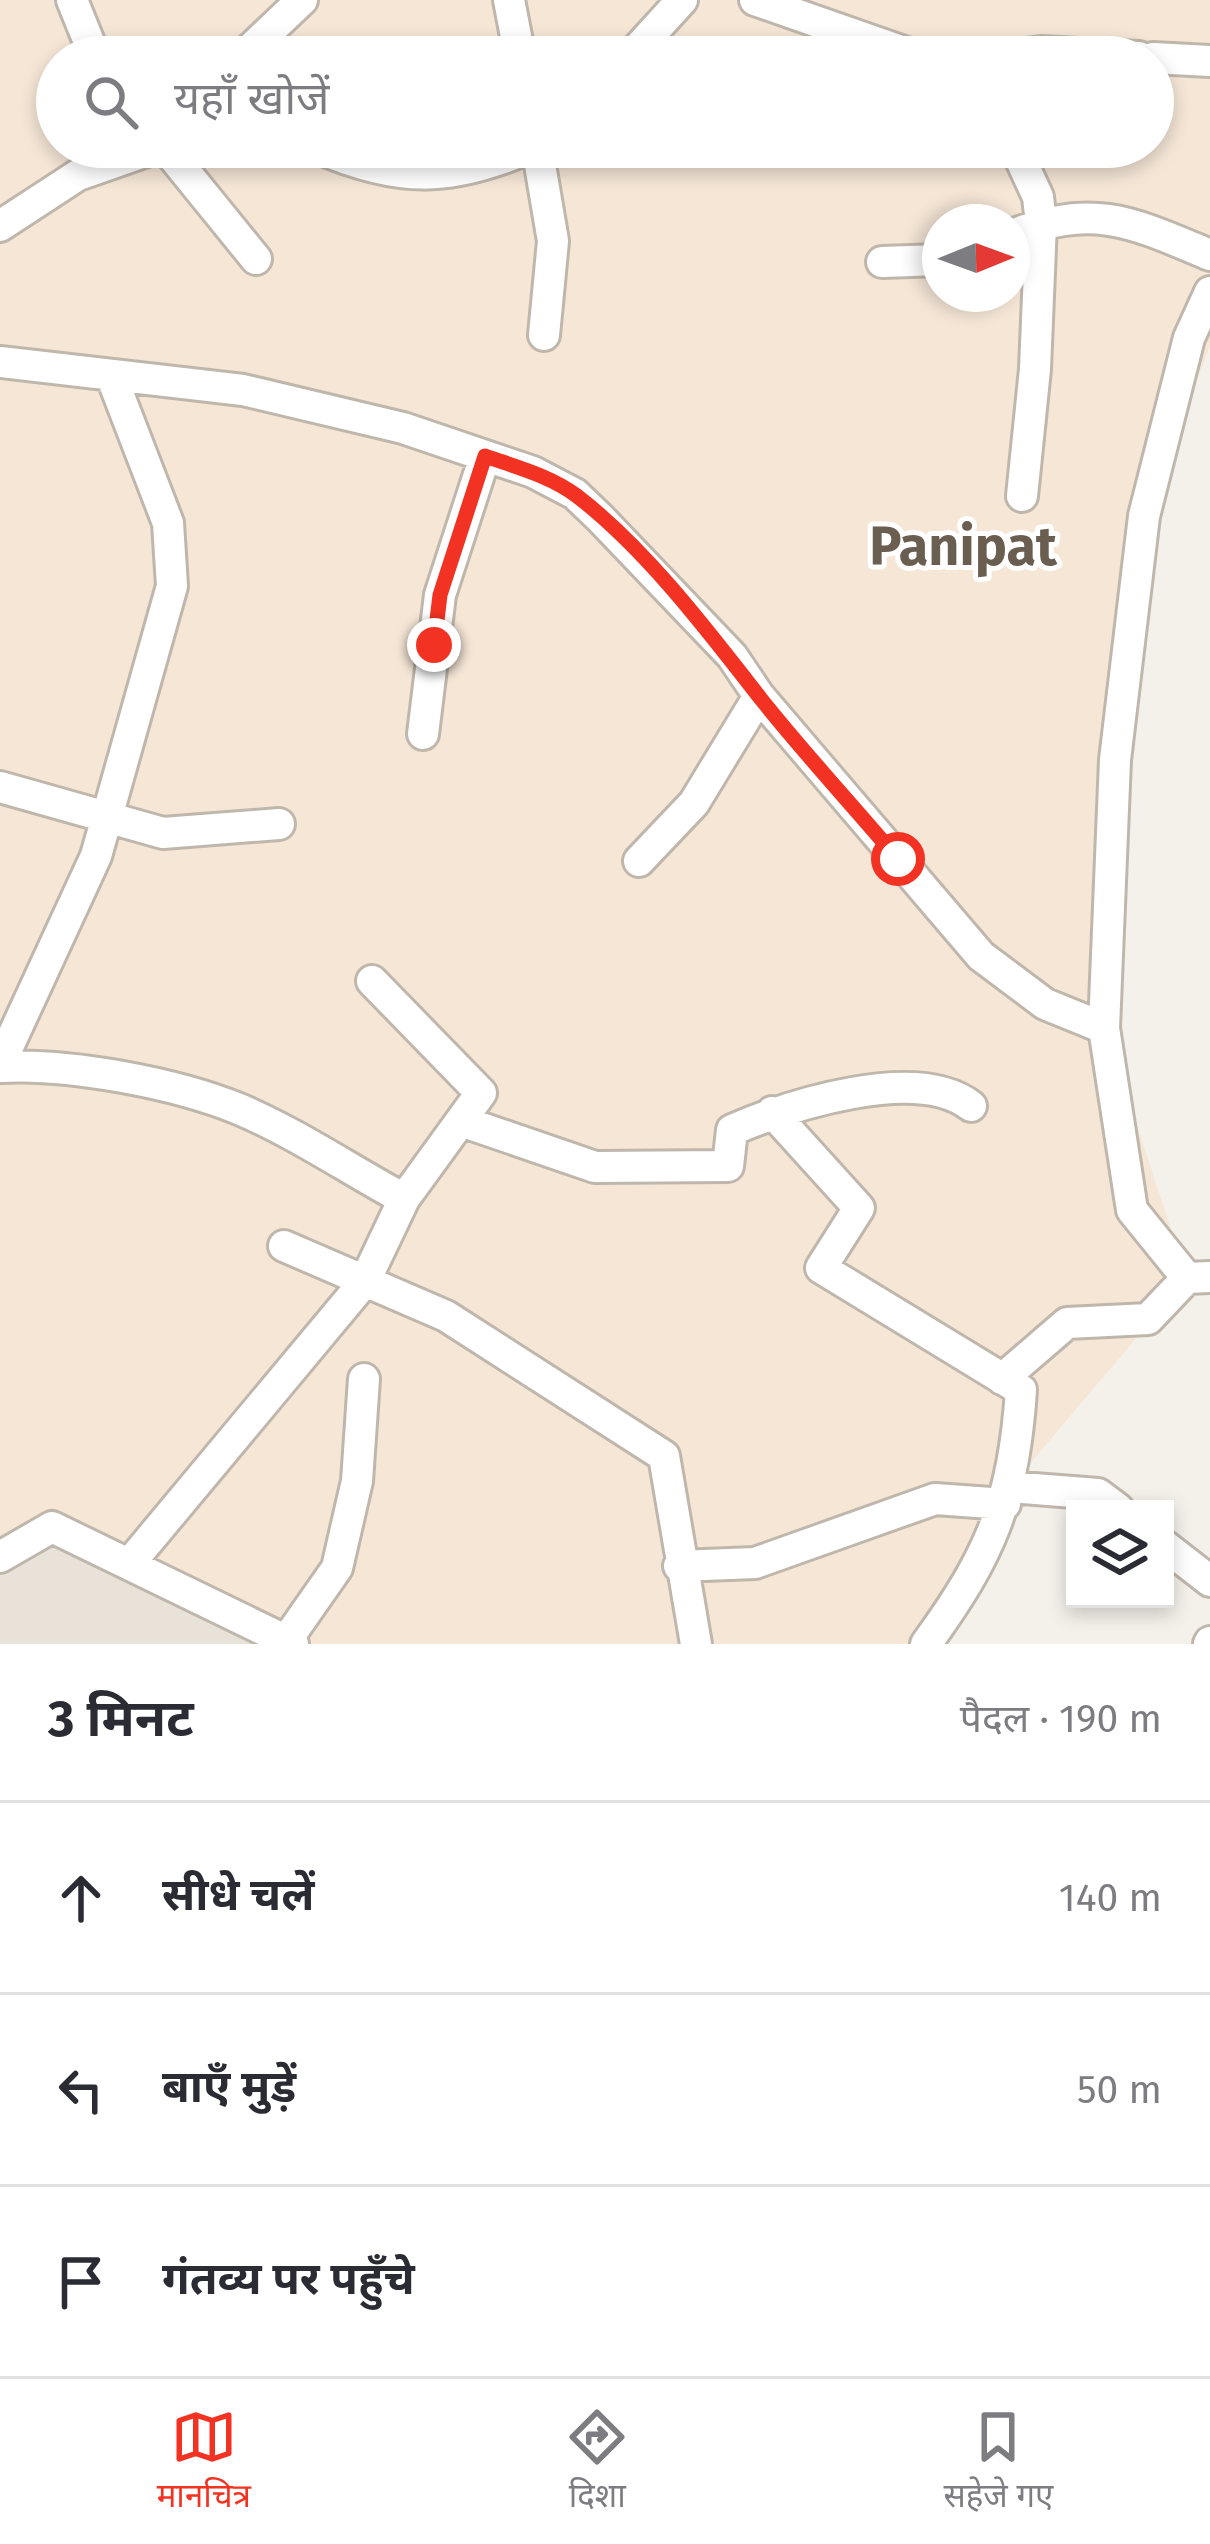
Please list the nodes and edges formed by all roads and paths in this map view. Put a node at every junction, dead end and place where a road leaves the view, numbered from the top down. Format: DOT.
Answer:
graph roads {
  1 [pos="72,0"];
  2 [pos="302,0"];
  3 [pos="509,0"];
  4 [pos="682,0"];
  5 [pos="754,0"];
  6 [pos="87,36"];
  7 [pos="264,36"];
  8 [pos="516,36"];
  9 [pos="649,36"];
  10 [pos="858,36"];
  11 [pos="1174,59"];
  12 [pos="1210,61"];
  13 [pos="89,168"];
  14 [pos="180,168"];
  15 [pos="369,168"];
  16 [pos="472,168"];
  17 [pos="538,168"];
  18 [pos="1026,168"];
  19 [pos="1030,204"];
  20 [pos="0,226"];
  21 [pos="1030,228"];
  22 [pos="1210,255"];
  23 [pos="256,259"];
  24 [pos="922,261"];
  25 [pos="882,262"];
  26 [pos="1030,285"];
  27 [pos="1210,292"];
  28 [pos="544,335"];
  29 [pos="0,362"];
  30 [pos="111,375"];
  31 [pos="485,456"];
  32 [pos="1022,496"];
  33 [pos="759,696"];
  34 [pos="423,734"];
  35 [pos="0,787"];
  36 [pos="108,816"];
  37 [pos="279,824"];
  38 [pos="639,861"];
  39 [pos="373,981"];
  40 [pos="1105,1028"];
  41 [pos="0,1065"];
  42 [pos="971,1106"];
  43 [pos="772,1112"];
  44 [pos="461,1121"];
  45 [pos="404,1199"];
  46 [pos="284,1246"];
  47 [pos="1199,1278"];
  48 [pos="365,1281"];
  49 [pos="364,1379"];
  50 [pos="1002,1379"];
  51 [pos="1008,1495"];
  52 [pos="1106,1500"];
  53 [pos="1174,1553"];
  54 [pos="0,1557"];
  55 [pos="130,1563"];
  56 [pos="679,1566"];
  57 [pos="1210,1581"];
  58 [pos="290,1641"];
  59 [pos="695,1644"];
  60 [pos="926,1644"];
  1 -- 6 [label="street"];
  2 -- 7 [label="street"];
  3 -- 8 [label="street"];
  4 -- 9 [label="street"];
  5 -- 10 [label="street"];
  11 -- 12 [label="street"];
  13 -- 20 [label="street"];
  14 -- 23 [label="street"];
  15 -- 16 [label="street"];
  17 -- 28 [label="street"];
  18 -- 19 [label="street"];
  21 -- 22 [label="street"];
  24 -- 25 [label="street"];
  26 -- 32 [label="street"];
  27 -- 40 [label="street"];
  29 -- 30 [label="street"];
  30 -- 31 [label="street"];
  30 -- 36 [label="street"];
  31 -- 33 [label="street"];
  31 -- 34 [label="street"];
  33 -- 38 [label="street"];
  33 -- 40 [label="street"];
  35 -- 36 [label="street"];
  36 -- 37 [label="street"];
  36 -- 41 [label="street"];
  39 -- 44 [label="street"];
  40 -- 47 [label="street"];
  41 -- 45 [label="street"];
  42 -- 43 [label="street"];
  43 -- 44 [label="street"];
  43 -- 50 [label="street"];
  44 -- 45 [label="street"];
  45 -- 48 [label="street"];
  46 -- 48 [label="street"];
  47 -- 50 [label="street"];
  48 -- 55 [label="street"];
  48 -- 56 [label="street"];
  49 -- 58 [label="street"];
  50 -- 51 [label="street"];
  51 -- 52 [label="street"];
  51 -- 56 [label="street"];
  51 -- 60 [label="street"];
  53 -- 57 [label="street"];
  54 -- 55 [label="street"];
  55 -- 58 [label="street"];
  56 -- 59 [label="street"];
}
